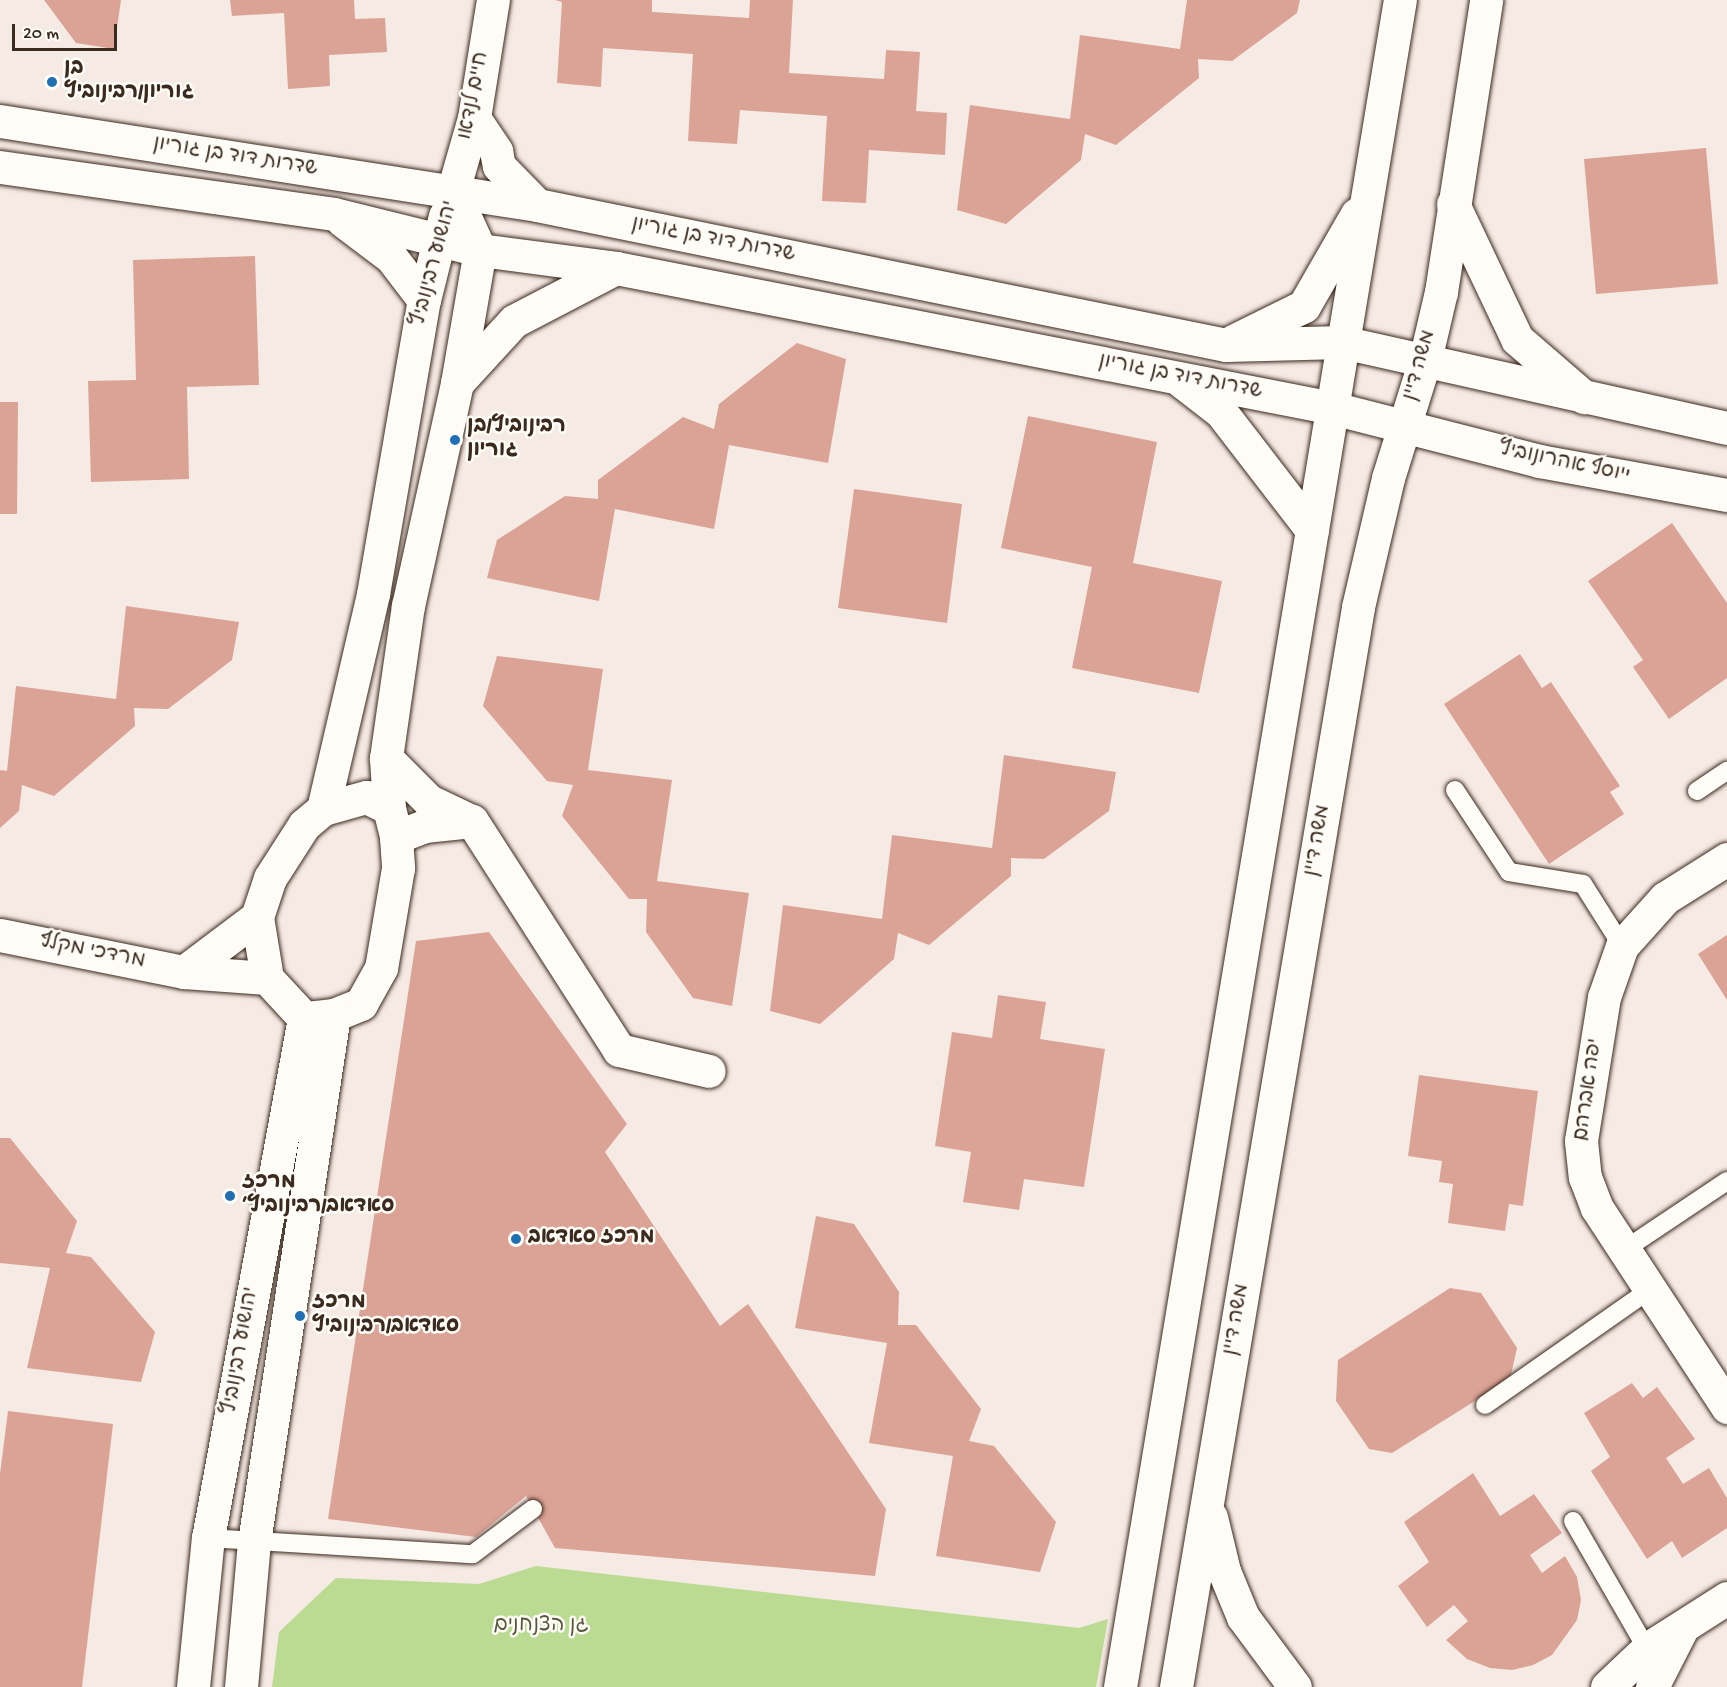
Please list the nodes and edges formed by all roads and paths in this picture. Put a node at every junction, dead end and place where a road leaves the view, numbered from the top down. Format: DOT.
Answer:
graph roads {
  1 [pos="493,0"];
  2 [pos="1400,0"];
  3 [pos="1486,0"];
  4 [pos="474,118"];
  5 [pos="0,121"];
  6 [pos="0,167"];
  7 [pos="453,191"];
  8 [pos="1370,192"];
  9 [pos="1453,204"];
  10 [pos="537,205"];
  11 [pos="334,214"];
  12 [pos="439,237"];
  13 [pos="480,249"];
  14 [pos="616,268"];
  15 [pos="423,300"];
  16 [pos="1342,342"];
  17 [pos="1226,345"];
  18 [pos="1425,360"];
  19 [pos="1175,376"];
  20 [pos="457,383"];
  21 [pos="1588,400"];
  22 [pos="1333,408"];
  23 [pos="1402,426"];
  24 [pos="1727,429"];
  25 [pos="1727,495"];
  26 [pos="1312,530"];
  27 [pos="386,758"];
  28 [pos="1727,771"];
  29 [pos="1455,790"];
  30 [pos="1697,791"];
  31 [pos="323,809"];
  32 [pos="472,821"];
  33 [pos="403,823"];
  34 [pos="1727,859"];
  35 [pos="257,917"];
  36 [pos="0,935"];
  37 [pos="1622,946"];
  38 [pos="184,972"];
  39 [pos="267,978"];
  40 [pos="319,1016"];
  41 [pos="709,1071"];
  42 [pos="1727,1181"];
  43 [pos="1624,1250"];
  44 [pos="1649,1290"];
  45 [pos="1485,1405"];
  46 [pos="1727,1407"];
  47 [pos="1207,1499"];
  48 [pos="533,1509"];
  49 [pos="1573,1521"];
  50 [pos="208,1538"];
  51 [pos="254,1542"];
  52 [pos="1727,1598"];
  53 [pos="1684,1626"];
  54 [pos="1647,1649"];
  55 [pos="192,1687"];
  56 [pos="241,1687"];
  57 [pos="1120,1687"];
  58 [pos="1176,1687"];
  59 [pos="1295,1687"];
  60 [pos="1607,1687"];
  61 [pos="1652,1687"];
  1 -- 4 [label="street, חיים לנדאו"];
  2 -- 8 [label="street"];
  3 -- 9 [label="street, משה דיין"];
  4 -- 7 [label="street, חיים לנדאו"];
  4 -- 10 [label="street"];
  5 -- 7 [label="street, שדרות דוד בן גוריון"];
  6 -- 11 [label="street, שדרות דוד בן גוריון"];
  7 -- 10 [label="street, שדרות דוד בן גוריון"];
  7 -- 12 [label="street, יהושוע רבינוביץ"];
  7 -- 13 [label="street, יהושוע רבינוביץ"];
  8 -- 16 [label="street"];
  8 -- 17 [label="street"];
  9 -- 18 [label="street, משה דיין"];
  9 -- 21 [label="street"];
  10 -- 17 [label="street, שדרות דוד בן גוריון"];
  11 -- 12 [label="street, שדרות דוד בן גוריון"];
  11 -- 15 [label="street"];
  12 -- 13 [label="street, שדרות דוד בן גוריון"];
  12 -- 15 [label="street, יהושוע רבינוביץ"];
  13 -- 14 [label="street, שדרות דוד בן גוריון"];
  13 -- 20 [label="street, יהושוע רבינוביץ"];
  14 -- 19 [label="street, שדרות דוד בן גוריון"];
  14 -- 20 [label="street"];
  15 -- 31 [label="street, יהושוע רבינוביץ"];
  16 -- 17 [label="street, שדרות דוד בן גוריון"];
  16 -- 18 [label="street, שדרות דוד בן גוריון"];
  16 -- 22 [label="street"];
  18 -- 21 [label="street"];
  18 -- 23 [label="street, משה דיין"];
  19 -- 22 [label="street, שדרות דוד בן גוריון"];
  19 -- 26 [label="street"];
  20 -- 27 [label="street, יהושוע רבינוביץ"];
  21 -- 24 [label="street"];
  22 -- 23 [label="street, שדרות דוד בן גוריון"];
  22 -- 26 [label="street"];
  23 -- 25 [label="street, יוסף אהרונוביץ'"];
  23 -- 47 [label="street, משה דיין"];
  26 -- 57 [label="street"];
  27 -- 32 [label="street"];
  27 -- 33 [label="street, יהושוע רבינוביץ"];
  28 -- 30 [label="lane"];
  29 -- 37 [label="lane"];
  31 -- 33 [label="street"];
  31 -- 35 [label="street"];
  32 -- 33 [label="street"];
  32 -- 41 [label="street"];
  33 -- 40 [label="street, יהושוע רבינוביץ"];
  34 -- 37 [label="street, יפה אברהם"];
  35 -- 38 [label="street"];
  35 -- 39 [label="street"];
  36 -- 38 [label="street, מרדכי מקלף"];
  37 -- 43 [label="street, יפה אברהם"];
  38 -- 39 [label="street, מרדכי מקלף"];
  39 -- 40 [label="street"];
  40 -- 50 [label="street, יהושוע רבינוביץ"];
  40 -- 51 [label="street, יהושוע רבינוביץ"];
  42 -- 43 [label="lane"];
  43 -- 44 [label="street, יפה אברהם"];
  44 -- 45 [label="lane"];
  44 -- 46 [label="street, יפה אברהם"];
  47 -- 58 [label="street, משה דיין"];
  47 -- 59 [label="street"];
  48 -- 51 [label="lane"];
  49 -- 54 [label="lane"];
  50 -- 51 [label="lane"];
  50 -- 55 [label="street, יהושוע רבינוביץ"];
  51 -- 56 [label="street, יהושוע רבינוביץ"];
  52 -- 53 [label="street"];
  53 -- 54 [label="street"];
  53 -- 61 [label="street"];
  54 -- 60 [label="street"];
}
